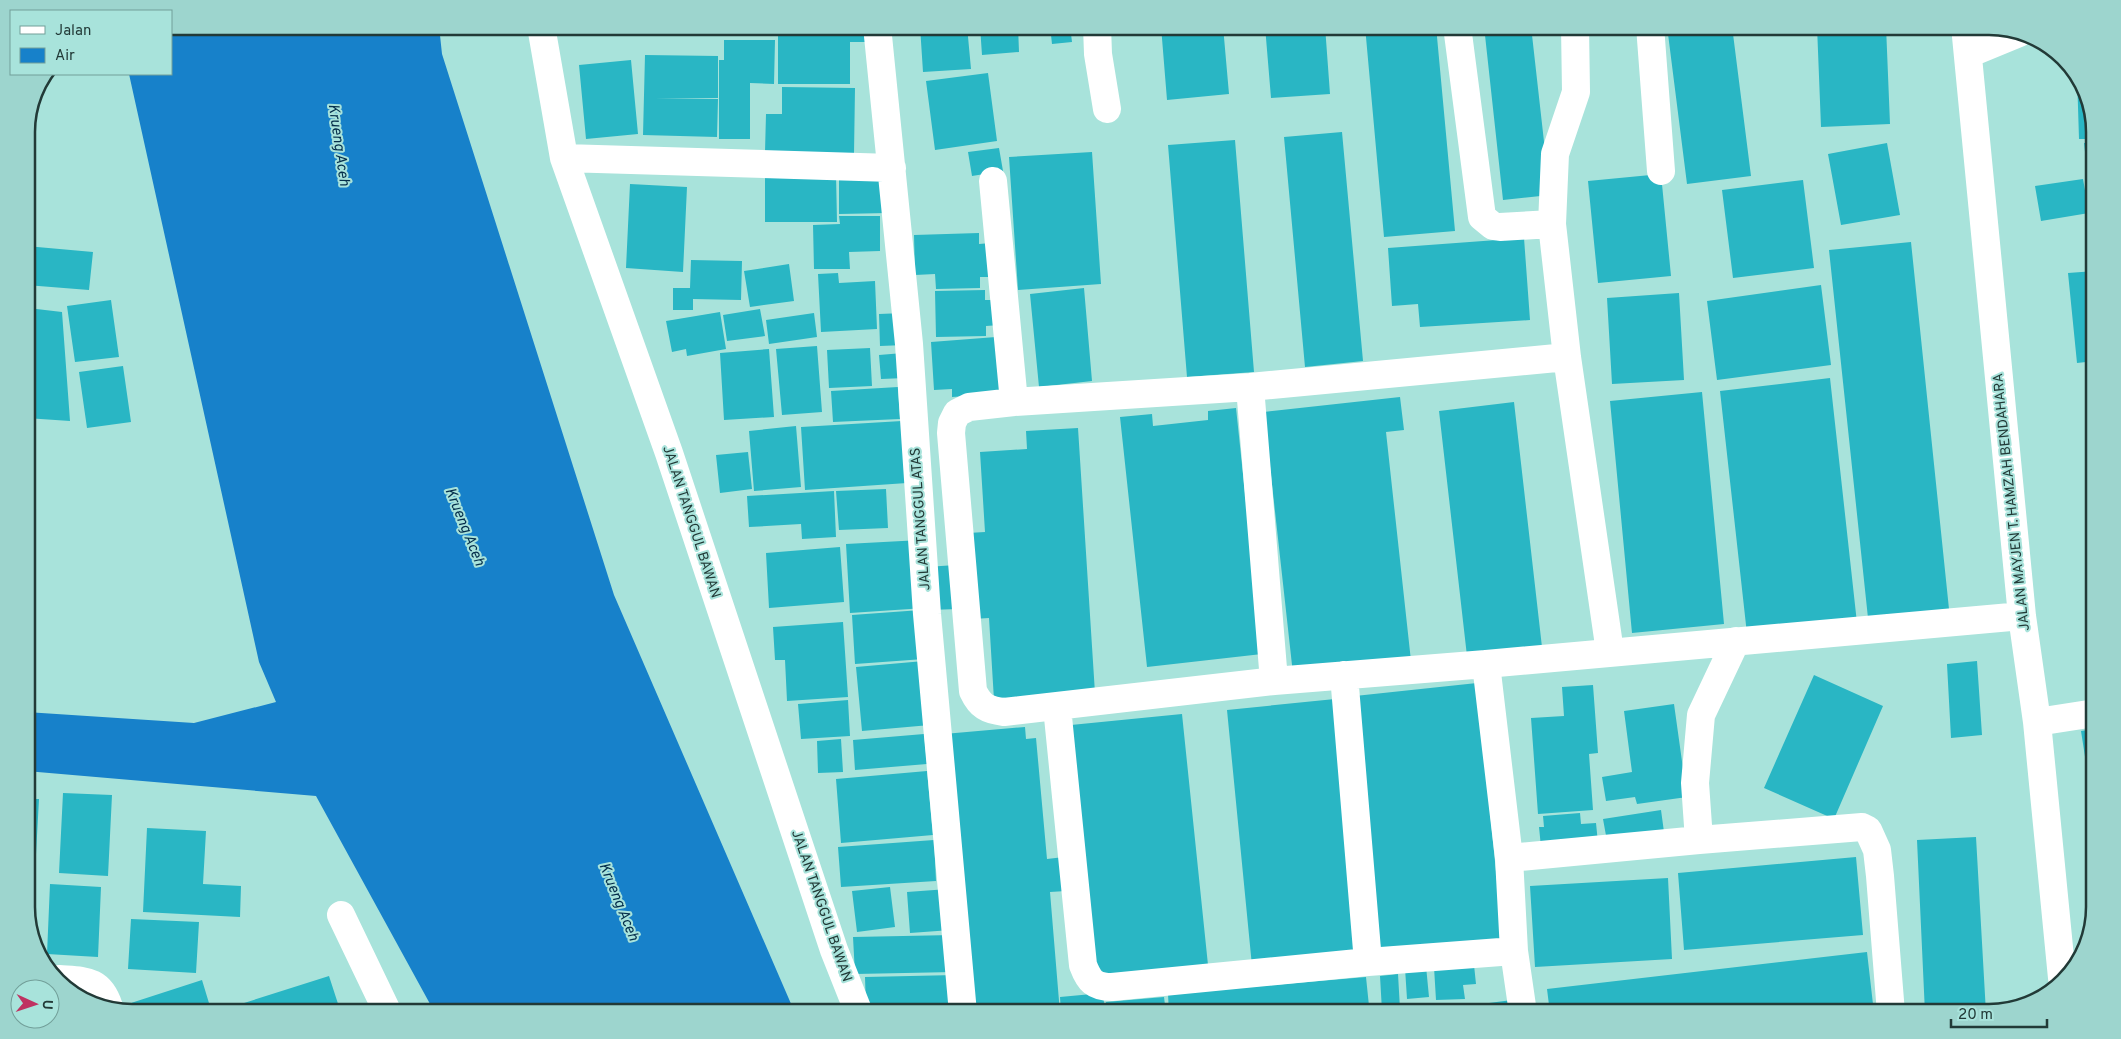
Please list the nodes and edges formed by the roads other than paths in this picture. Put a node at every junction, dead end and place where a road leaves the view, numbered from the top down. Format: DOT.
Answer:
graph roads {
  1 [pos="543,35"];
  2 [pos="879,35"];
  3 [pos="1097,35"];
  4 [pos="1458,35"];
  5 [pos="1575,35"];
  6 [pos="1651,35"];
  7 [pos="1966,35"];
  8 [pos="2009,37"];
  9 [pos="1968,54"];
  10 [pos="1107,109"];
  11 [pos="564,158"];
  12 [pos="892,168"];
  13 [pos="1661,171"];
  14 [pos="994,181"];
  15 [pos="1552,224"];
  16 [pos="1566,357"];
  17 [pos="1250,388"];
  18 [pos="1014,402"];
  19 [pos="2022,616"];
  20 [pos="1736,641"];
  21 [pos="1610,652"];
  22 [pos="1486,664"];
  23 [pos="1344,675"];
  24 [pos="1274,681"];
  25 [pos="1057,707"];
  26 [pos="2086,714"];
  27 [pos="2037,722"];
  28 [pos="1699,840"];
  29 [pos="1509,858"];
  30 [pos="341,915"];
  31 [pos="1514,951"];
  32 [pos="1368,962"];
  33 [pos="2061,972"];
  34 [pos="68,980"];
  35 [pos="106,1000"];
  36 [pos="384,1004"];
  37 [pos="855,1004"];
  38 [pos="962,1004"];
  39 [pos="1522,1004"];
  40 [pos="1890,1004"];
  1 -- 11 [label="street, JALAN TANGGUL BAWAN"];
  2 -- 12 [label="street, JALAN TANGGUL ATAS"];
  3 -- 10 [label="street"];
  4 -- 15 [label="street"];
  5 -- 15 [label="street"];
  6 -- 13 [label="street"];
  7 -- 9 [label="street, JALAN MAYJEN T. HAMZAH BENDAHARA"];
  8 -- 9 [label="street"];
  9 -- 19 [label="street, JALAN MAYJEN T. HAMZAH BENDAHARA"];
  11 -- 12 [label="street"];
  11 -- 37 [label="street, JALAN TANGGUL BAWAN"];
  12 -- 38 [label="street, JALAN TANGGUL ATAS"];
  14 -- 18 [label="street"];
  15 -- 16 [label="street"];
  16 -- 17 [label="street"];
  16 -- 21 [label="street"];
  17 -- 18 [label="street"];
  17 -- 24 [label="street"];
  18 -- 25 [label="street"];
  19 -- 20 [label="street"];
  19 -- 27 [label="street, JALAN MAYJEN T. HAMZAH BENDAHARA"];
  20 -- 21 [label="street"];
  20 -- 28 [label="street"];
  21 -- 22 [label="street"];
  22 -- 23 [label="street"];
  22 -- 29 [label="street"];
  23 -- 24 [label="street"];
  23 -- 32 [label="street"];
  24 -- 25 [label="street"];
  25 -- 32 [label="street"];
  26 -- 27 [label="street"];
  27 -- 33 [label="street, JALAN MAYJEN T. HAMZAH BENDAHARA"];
  28 -- 29 [label="street"];
  28 -- 40 [label="street"];
  29 -- 31 [label="street"];
  30 -- 36 [label="street"];
  31 -- 32 [label="street"];
  31 -- 39 [label="street"];
  34 -- 35 [label="street"];
}
